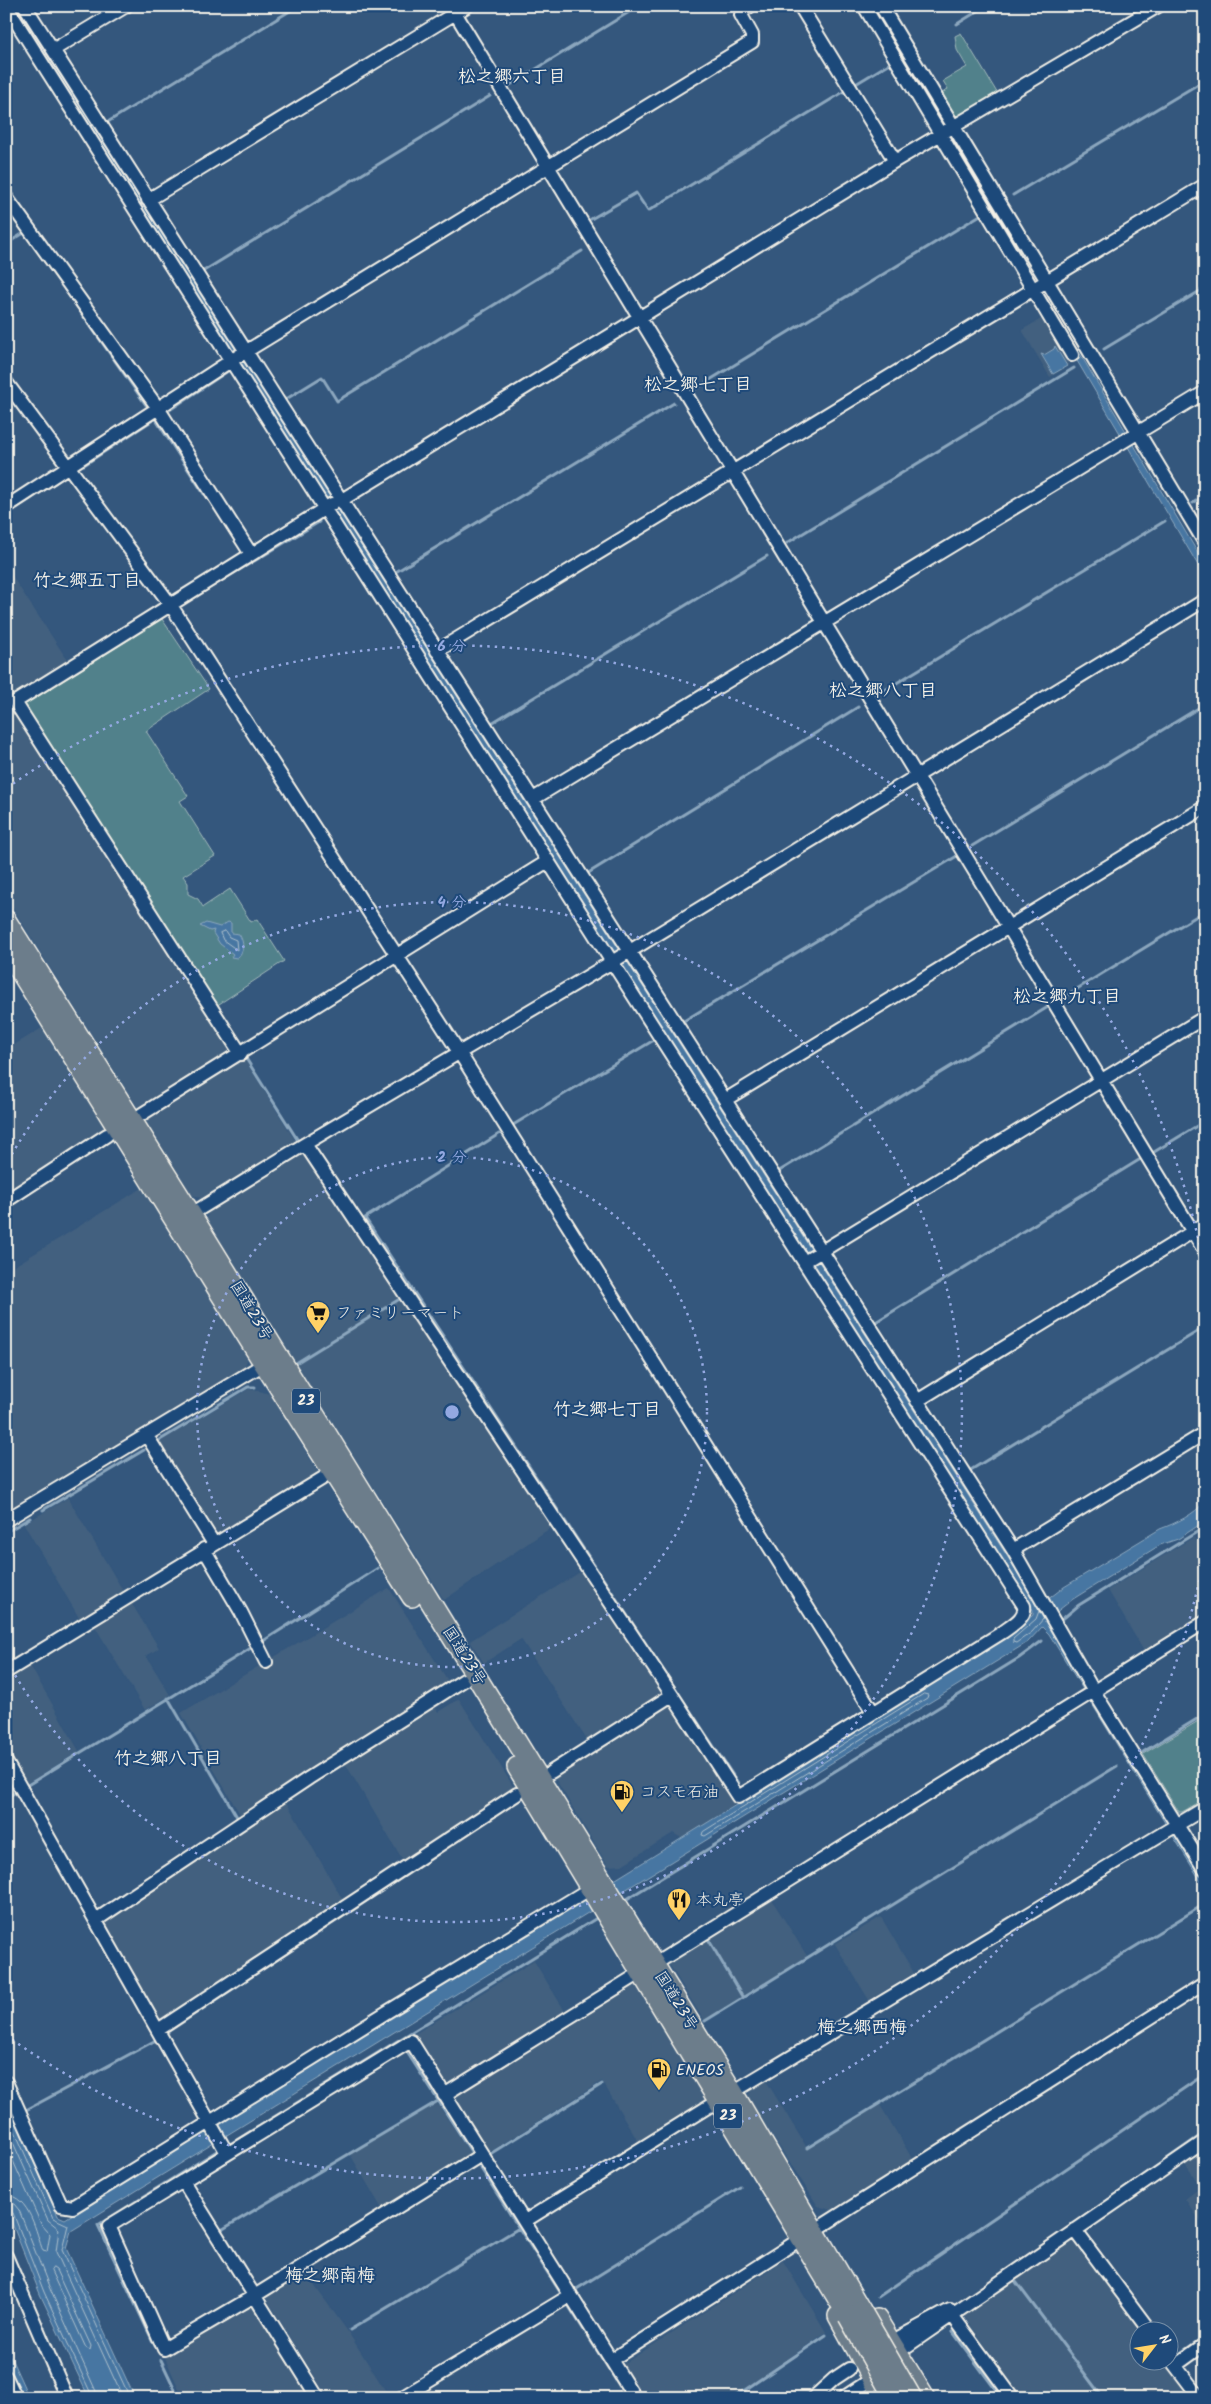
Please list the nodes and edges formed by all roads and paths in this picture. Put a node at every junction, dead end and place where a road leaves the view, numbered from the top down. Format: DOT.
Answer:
graph roads {
  1 [pos="6,6"];
  2 [pos="25,6"];
  3 [pos="126,6"];
  4 [pos="466,6"];
  5 [pos="750,6"];
  6 [pos="800,6"];
  7 [pos="864,6"];
  8 [pos="881,6"];
  9 [pos="1158,6"];
  10 [pos="453,10"];
  11 [pos="53,50"];
  12 [pos="953,127"];
  13 [pos="940,135"];
  14 [pos="895,162"];
  15 [pos="547,165"];
  16 [pos="1205,185"];
  17 [pos="6,197"];
  18 [pos="148,200"];
  19 [pos="1040,285"];
  20 [pos="639,317"];
  21 [pos="246,352"];
  22 [pos="1072,355"];
  23 [pos="232,360"];
  24 [pos="6,382"];
  25 [pos="1205,392"];
  26 [pos="158,408"];
  27 [pos="1132,437"];
  28 [pos="69,466"];
  29 [pos="732,472"];
  30 [pos="339,501"];
  31 [pos="6,507"];
  32 [pos="325,508"];
  33 [pos="1205,543"];
  34 [pos="251,554"];
  35 [pos="1205,600"];
  36 [pos="170,604"];
  37 [pos="824,623"];
  38 [pos="437,652"];
  39 [pos="918,775"];
  40 [pos="533,799"];
  41 [pos="1205,807"];
  42 [pos="548,861"];
  43 [pos="6,920"];
  44 [pos="1008,926"];
  45 [pos="6,949"];
  46 [pos="628,952"];
  47 [pos="397,955"];
  48 [pos="612,962"];
  49 [pos="1205,1017"];
  50 [pos="459,1052"];
  51 [pos="241,1054"];
  52 [pos="1101,1080"];
  53 [pos="725,1100"];
  54 [pos="142,1114"];
  55 [pos="107,1135"];
  56 [pos="304,1144"];
  57 [pos="6,1200"];
  58 [pos="184,1218"];
  59 [pos="1205,1224"];
  60 [pos="1193,1232"];
  61 [pos="821,1252"];
  62 [pos="1205,1252"];
  63 [pos="804,1262"];
  64 [pos="271,1360"];
  65 [pos="917,1401"];
  66 [pos="1205,1433"];
  67 [pos="147,1436"];
  68 [pos="333,1472"];
  69 [pos="6,1520"];
  70 [pos="209,1546"];
  71 [pos="1013,1550"];
  72 [pos="1041,1598"];
  73 [pos="1025,1605"];
  74 [pos="1205,1622"];
  75 [pos="266,1662"];
  76 [pos="6,1672"];
  77 [pos="464,1680"];
  78 [pos="1089,1693"];
  79 [pos="672,1695"];
  80 [pos="873,1712"];
  81 [pos="6,1762"];
  82 [pos="551,1772"];
  83 [pos="517,1794"];
  84 [pos="1205,1808"];
  85 [pos="1173,1828"];
  86 [pos="1205,1870"];
  87 [pos="596,1887"];
  88 [pos="96,1920"];
  89 [pos="648,1968"];
  90 [pos="1205,1983"];
  91 [pos="158,2030"];
  92 [pos="6,2082"];
  93 [pos="444,2095"];
  94 [pos="726,2096"];
  95 [pos="211,2124"];
  96 [pos="1205,2141"];
  97 [pos="224,2148"];
  98 [pos="481,2155"];
  99 [pos="183,2181"];
  100 [pos="525,2221"];
  101 [pos="1076,2230"];
  102 [pos="808,2235"];
  103 [pos="6,2256"];
  104 [pos="11,2282"];
  105 [pos="256,2295"];
  106 [pos="571,2295"];
  107 [pos="964,2307"];
  108 [pos="854,2313"];
  109 [pos="952,2315"];
  110 [pos="1144,2322"];
  111 [pos="1205,2344"];
  112 [pos="899,2345"];
  113 [pos="1178,2357"];
  114 [pos="611,2360"];
  115 [pos="1178,2368"];
  116 [pos="849,2370"];
  117 [pos="6,2377"];
  118 [pos="872,2379"];
  119 [pos="16,2398"];
  120 [pos="67,2398"];
  121 [pos="318,2398"];
  122 [pos="401,2398"];
  123 [pos="635,2398"];
  124 [pos="813,2398"];
  125 [pos="843,2398"];
  126 [pos="883,2398"];
  127 [pos="894,2398"];
  128 [pos="912,2398"];
  129 [pos="925,2398"];
  130 [pos="1013,2398"];
  131 [pos="1200,2398"];
  1 -- 23 [label="street"];
  2 -- 11 [label="street"];
  3 -- 11 [label="street"];
  4 -- 10 [label="street"];
  5 -- 15 [label="street"];
  6 -- 14 [label="street"];
  7 -- 13 [label="street"];
  8 -- 12 [label="street"];
  9 -- 12 [label="street"];
  10 -- 15 [label="street"];
  10 -- 18 [label="street"];
  11 -- 18 [label="street"];
  12 -- 13 [label="street"];
  12 -- 19 [label="street"];
  13 -- 14 [label="street"];
  13 -- 19 [label="street"];
  14 -- 20 [label="street"];
  15 -- 20 [label="street"];
  15 -- 21 [label="street"];
  16 -- 19 [label="street"];
  17 -- 26 [label="street"];
  18 -- 21 [label="street"];
  19 -- 22 [label="street"];
  19 -- 27 [label="street"];
  19 -- 29 [label="street"];
  20 -- 29 [label="street"];
  20 -- 30 [label="street"];
  21 -- 23 [label="street"];
  21 -- 30 [label="street"];
  23 -- 26 [label="street"];
  23 -- 32 [label="street"];
  24 -- 28 [label="street"];
  25 -- 27 [label="street"];
  26 -- 28 [label="street"];
  26 -- 34 [label="street"];
  27 -- 33 [label="street"];
  27 -- 37 [label="street"];
  28 -- 31 [label="street"];
  28 -- 36 [label="street"];
  29 -- 37 [label="street"];
  29 -- 38 [label="street"];
  30 -- 32 [label="street"];
  30 -- 38 [label="street"];
  32 -- 34 [label="street"];
  32 -- 42 [label="street"];
  34 -- 36 [label="street"];
  35 -- 39 [label="street"];
  36 -- 47 [label="street"];
  36 -- 51 [label="street"];
  37 -- 39 [label="street"];
  37 -- 40 [label="street"];
  38 -- 40 [label="street"];
  39 -- 44 [label="street"];
  39 -- 46 [label="street"];
  40 -- 46 [label="street"];
  41 -- 44 [label="street"];
  42 -- 47 [label="street"];
  42 -- 48 [label="street"];
  43 -- 58 [label="highway, 国道23号 / 23"];
  44 -- 52 [label="street"];
  44 -- 53 [label="street"];
  45 -- 58 [label="highway, 国道23号 / 23"];
  46 -- 48 [label="street"];
  46 -- 53 [label="street"];
  47 -- 50 [label="street"];
  47 -- 51 [label="street"];
  48 -- 50 [label="street"];
  48 -- 63 [label="street"];
  49 -- 52 [label="street"];
  50 -- 56 [label="street"];
  50 -- 80 [label="street"];
  51 -- 54 [label="street"];
  52 -- 60 [label="street"];
  52 -- 61 [label="street"];
  53 -- 61 [label="street"];
  55 -- 57 [label="street"];
  56 -- 58 [label="street"];
  56 -- 79 [label="street"];
  58 -- 64 [label="highway, 国道23号 / 23"];
  59 -- 60 [label="street"];
  60 -- 62 [label="street"];
  60 -- 65 [label="street"];
  61 -- 63 [label="street"];
  61 -- 65 [label="street"];
  63 -- 73 [label="street"];
  64 -- 67 [label="street"];
  64 -- 68 [label="highway, 国道23号 / 23"];
  64 -- 87 [label="highway, 国道23号 / 23"];
  65 -- 71 [label="street"];
  66 -- 71 [label="street"];
  67 -- 69 [label="street"];
  67 -- 70 [label="street"];
  68 -- 70 [label="street"];
  68 -- 77 [label="highway, 国道23号 / 23"];
  70 -- 75 [label="street"];
  70 -- 76 [label="street"];
  71 -- 72 [label="street"];
  72 -- 73 [label="street"];
  72 -- 78 [label="street"];
  73 -- 80 [label="street"];
  74 -- 78 [label="street"];
  77 -- 87 [label="highway, 国道23号 / 23"];
  77 -- 88 [label="street"];
  78 -- 85 [label="street"];
  78 -- 89 [label="street"];
  79 -- 80 [label="street"];
  79 -- 82 [label="street"];
  81 -- 88 [label="street"];
  83 -- 91 [label="street"];
  84 -- 85 [label="street"];
  85 -- 86 [label="street"];
  85 -- 94 [label="street"];
  87 -- 89 [label="highway, 国道23号 / 23"];
  87 -- 95 [label="street"];
  88 -- 91 [label="street"];
  89 -- 93 [label="street"];
  89 -- 94 [label="highway, 国道23号 / 23"];
  90 -- 102 [label="street"];
  91 -- 95 [label="street"];
  92 -- 95 [label="street"];
  93 -- 97 [label="street"];
  93 -- 98 [label="street"];
  94 -- 100 [label="street"];
  94 -- 102 [label="highway, 国道23号 / 23"];
  95 -- 97 [label="street"];
  96 -- 101 [label="street"];
  97 -- 99 [label="street"];
  98 -- 100 [label="street"];
  98 -- 105 [label="street"];
  99 -- 105 [label="street"];
  99 -- 105 [label="street"];
  100 -- 106 [label="street"];
  101 -- 107 [label="street"];
  101 -- 110 [label="street"];
  102 -- 108 [label="highway, 国道23号 / 23"];
  102 -- 112 [label="highway"];
  102 -- 114 [label="street"];
  102 -- 118 [label="highway"];
  103 -- 104 [label="street"];
  104 -- 120 [label="street"];
  105 -- 121 [label="street"];
  106 -- 114 [label="street"];
  106 -- 122 [label="street"];
  107 -- 109 [label="street"];
  107 -- 112 [label="street"];
  108 -- 127 [label="highway, 国道23号 / 23, bridge"];
  108 -- 128 [label="highway, 国道23号 / 23, bridge"];
  109 -- 112 [label="street"];
  109 -- 130 [label="street"];
  111 -- 113 [label="street"];
  112 -- 129 [label="highway"];
  114 -- 123 [label="street"];
  115 -- 131 [label="street"];
  116 -- 124 [label="street"];
  117 -- 119 [label="street"];
  118 -- 125 [label="street"];
  118 -- 126 [label="highway"];
}
